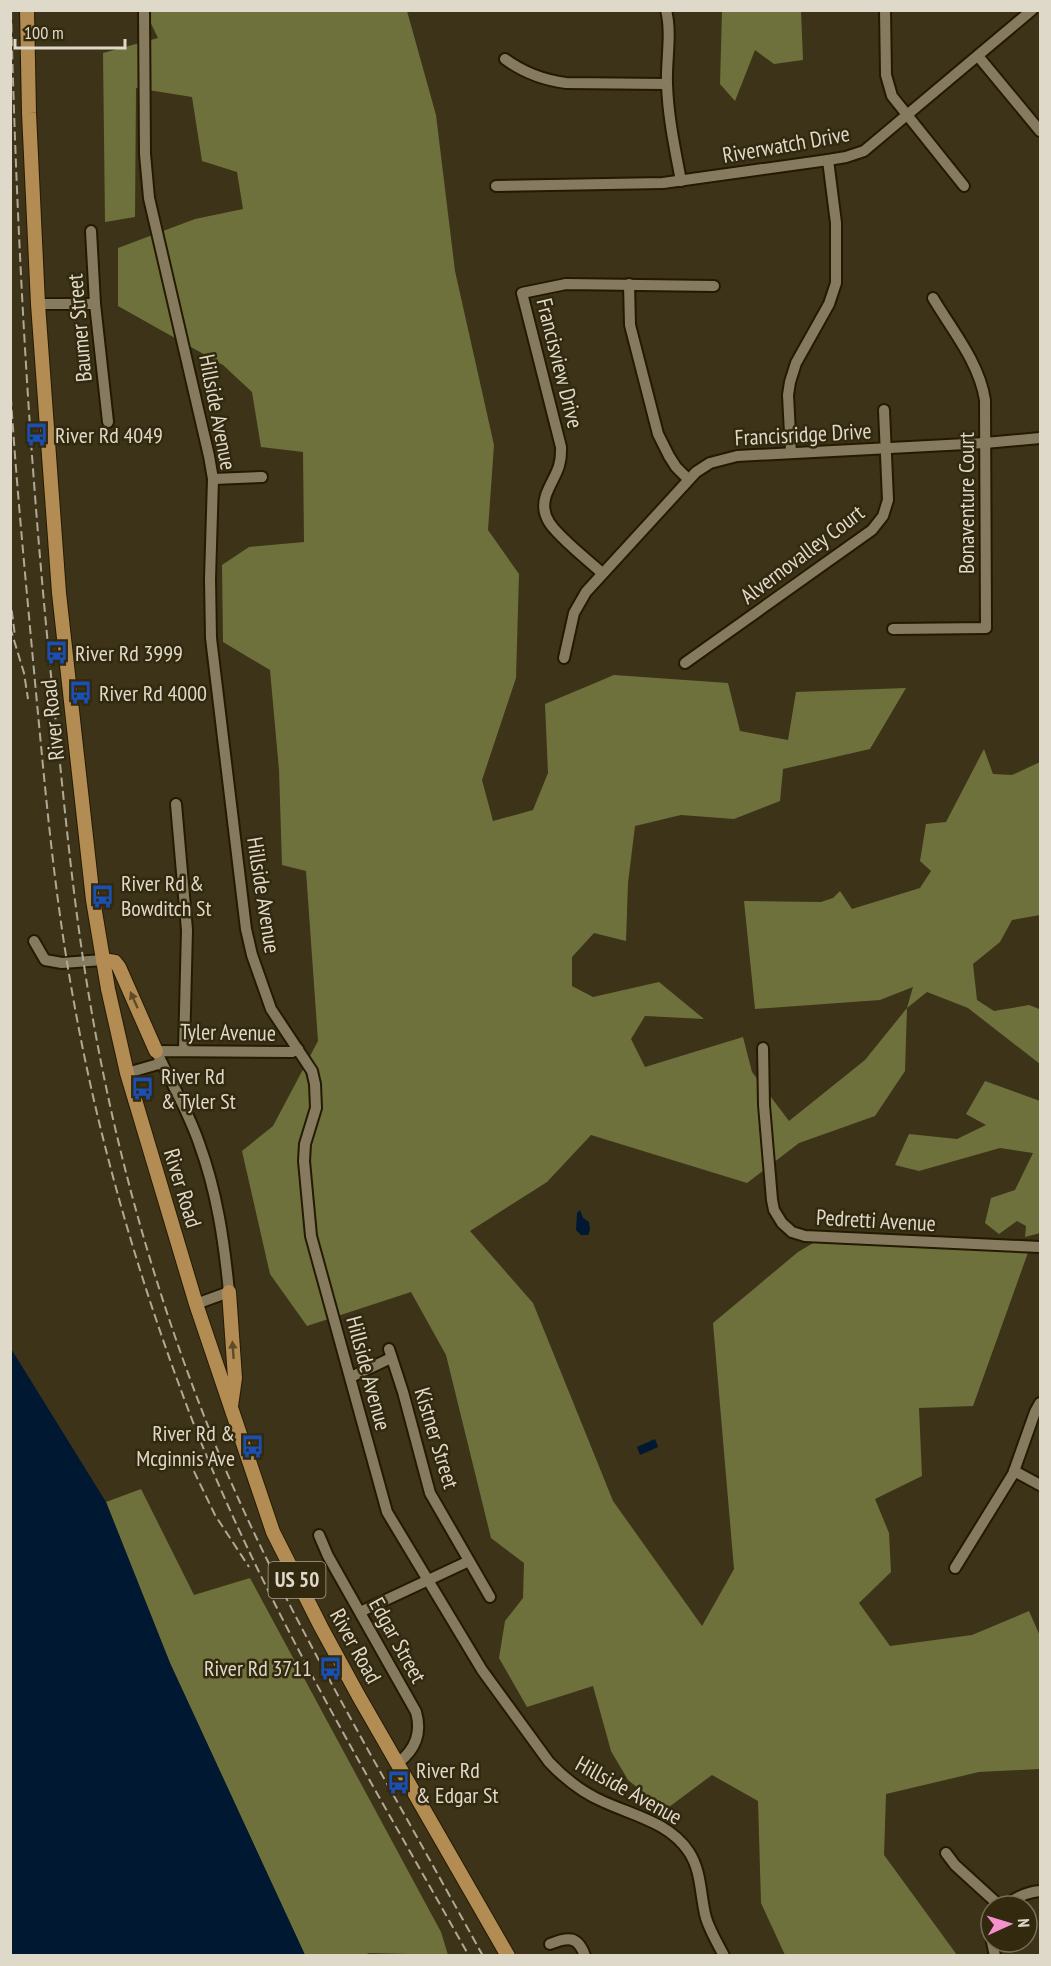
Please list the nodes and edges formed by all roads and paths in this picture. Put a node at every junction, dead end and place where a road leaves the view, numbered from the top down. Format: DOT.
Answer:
graph roads {
  1 [pos="27,10"];
  2 [pos="144,10"];
  3 [pos="666,10"];
  4 [pos="885,10"];
  5 [pos="1032,10"];
  6 [pos="978,56"];
  7 [pos="505,58"];
  8 [pos="666,84"];
  9 [pos="906,115"];
  10 [pos="1041,131"];
  11 [pos="828,160"];
  12 [pos="681,181"];
  13 [pos="496,186"];
  14 [pos="964,186"];
  15 [pos="91,231"];
  16 [pos="630,284"];
  17 [pos="714,286"];
  18 [pos="933,298"];
  19 [pos="38,304"];
  20 [pos="95,304"];
  21 [pos="884,410"];
  22 [pos="108,422"];
  23 [pos="1041,438"];
  24 [pos="985,443"];
  25 [pos="886,448"];
  26 [pos="791,453"];
  27 [pos="262,477"];
  28 [pos="213,479"];
  29 [pos="688,479"];
  30 [pos="602,573"];
  31 [pos="893,629"];
  32 [pos="564,658"];
  33 [pos="685,663"];
  34 [pos="176,804"];
  35 [pos="34,941"];
  36 [pos="103,960"];
  37 [pos="763,1048"];
  38 [pos="298,1049"];
  39 [pos="184,1050"];
  40 [pos="159,1057"];
  41 [pos="127,1073"];
  42 [pos="1041,1247"];
  43 [pos="229,1292"];
  44 [pos="196,1304"];
  45 [pos="351,1377"];
  46 [pos="1041,1403"];
  47 [pos="230,1408"];
  48 [pos="1014,1471"];
  49 [pos="1041,1485"];
  50 [pos="319,1535"];
  51 [pos="469,1561"];
  52 [pos="955,1568"];
  53 [pos="427,1580"];
  54 [pos="490,1597"];
  55 [pos="360,1612"];
  56 [pos="398,1763"];
  57 [pos="946,1853"];
  58 [pos="1041,1891"];
  59 [pos="987,1894"];
  60 [pos="1024,1894"];
  61 [pos="550,1944"];
  62 [pos="508,1956"];
  63 [pos="585,1956"];
  64 [pos="724,1956"];
  1 -- 19 [label="main road, River Road / US 50"];
  2 -- 28 [label="street, Hillside Avenue"];
  3 -- 8 [label="street"];
  4 -- 9 [label="street"];
  5 -- 6 [label="street, Riverwatch Drive"];
  6 -- 9 [label="street, Riverwatch Drive"];
  6 -- 10 [label="street"];
  7 -- 8 [label="street"];
  8 -- 12 [label="street"];
  9 -- 11 [label="street, Riverwatch Drive"];
  9 -- 14 [label="street"];
  11 -- 12 [label="street, Riverwatch Drive"];
  11 -- 26 [label="street"];
  12 -- 13 [label="street, Riverwatch Drive"];
  15 -- 20 [label="street, Baumer Street"];
  16 -- 17 [label="street, Francisview Drive"];
  16 -- 29 [label="street"];
  16 -- 30 [label="street, Francisview Drive"];
  18 -- 24 [label="street, Bonaventure Court"];
  19 -- 20 [label="street"];
  19 -- 36 [label="main road, River Road / US 50"];
  20 -- 22 [label="street, Baumer Street"];
  21 -- 25 [label="street, Alvernovalley Court"];
  23 -- 24 [label="street, Francisridge Drive"];
  24 -- 25 [label="street, Francisridge Drive"];
  24 -- 31 [label="street, Bonaventure Court"];
  25 -- 26 [label="street, Francisridge Drive"];
  25 -- 33 [label="street, Alvernovalley Court"];
  26 -- 29 [label="street, Francisridge Drive"];
  27 -- 28 [label="street"];
  28 -- 38 [label="street, Hillside Avenue"];
  29 -- 30 [label="street, Francisridge Drive"];
  30 -- 32 [label="street, Francisridge Drive"];
  34 -- 39 [label="street"];
  35 -- 36 [label="street"];
  40 -- 36 [label="main road, one-way"];
  36 -- 41 [label="main road, River Road / US 50"];
  37 -- 42 [label="street, Pedretti Avenue"];
  38 -- 39 [label="street, Tyler Avenue"];
  38 -- 45 [label="street, Hillside Avenue"];
  39 -- 40 [label="street, Tyler Avenue"];
  40 -- 41 [label="street, Tyler Avenue"];
  40 -- 43 [label="street, River Road"];
  41 -- 44 [label="main road, River Road / US 50"];
  43 -- 44 [label="street"];
  47 -- 43 [label="main road, one-way"];
  44 -- 47 [label="main road, River Road / US 50"];
  45 -- 51 [label="street, Kistner Street"];
  45 -- 53 [label="street, Hillside Avenue"];
  46 -- 48 [label="street"];
  47 -- 56 [label="main road, River Road / US 50"];
  48 -- 49 [label="street"];
  48 -- 52 [label="street"];
  50 -- 55 [label="street, Edgar Street"];
  51 -- 53 [label="street"];
  51 -- 54 [label="street, Kistner Street"];
  53 -- 55 [label="street"];
  53 -- 64 [label="street, Hillside Avenue"];
  55 -- 56 [label="street, Edgar Street"];
  56 -- 62 [label="main road, River Road / US 50"];
  57 -- 59 [label="street"];
  58 -- 60 [label="street"];
  61 -- 63 [label="street"];
}
